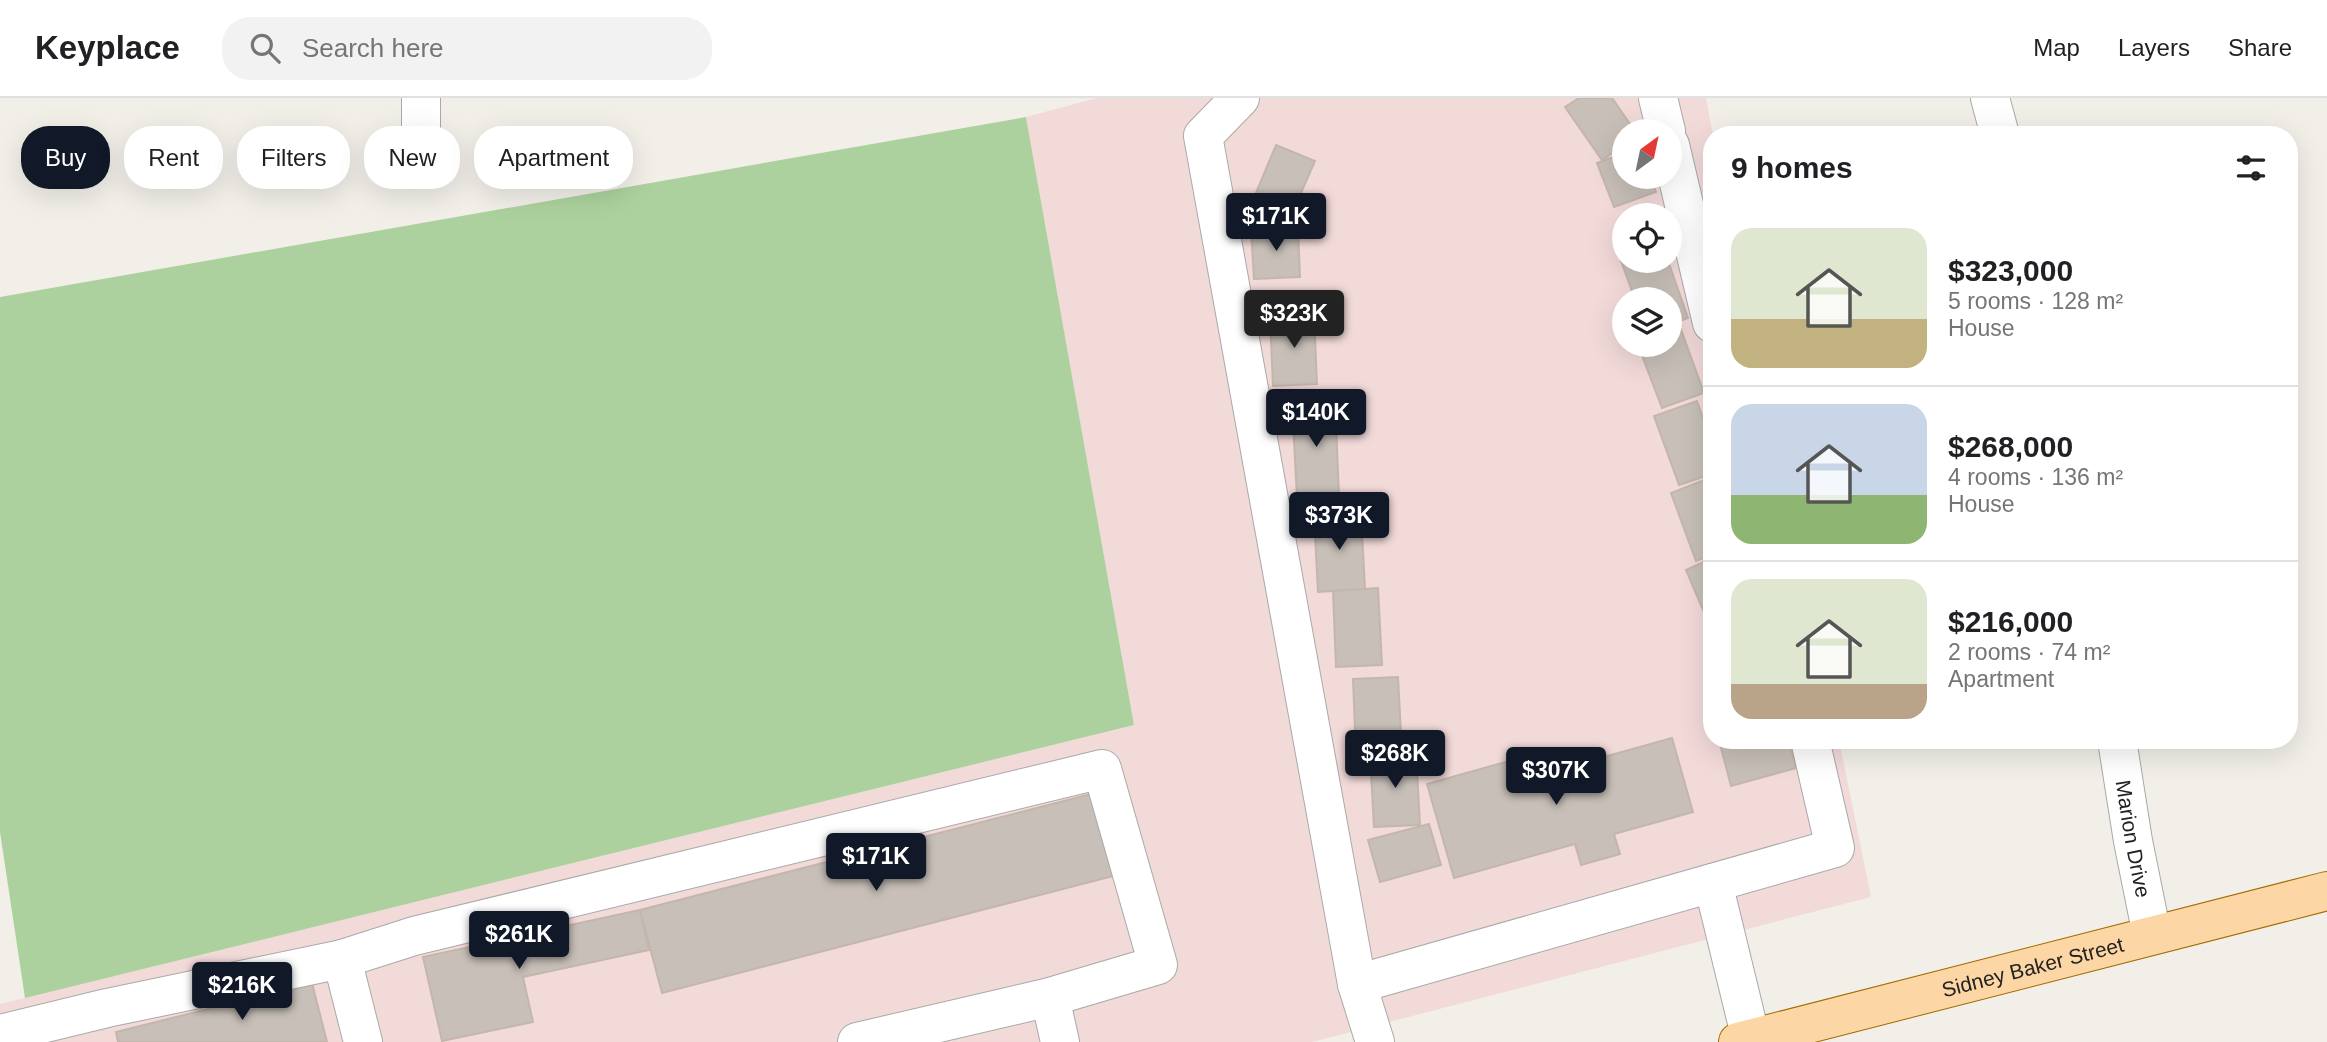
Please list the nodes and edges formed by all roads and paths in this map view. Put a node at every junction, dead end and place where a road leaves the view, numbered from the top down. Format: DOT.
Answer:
graph roads {
  1 [pos="1240,98"];
  2 [pos="1658,98"];
  3 [pos="1990,98"];
  4 [pos="1663,119"];
  5 [pos="1998,126"];
  6 [pos="1680,189"];
  7 [pos="1703,285"];
  8 [pos="1812,749"];
  9 [pos="2118,749"];
  10 [pos="1713,883"];
  11 [pos="2327,891"];
  12 [pos="2152,935"];
  13 [pos="342,959"];
  14 [pos="1357,984"];
  15 [pos="1050,997"];
  16 [pos="0,1034"];
  17 [pos="1744,1040"];
  18 [pos="363,1042"];
  19 [pos="857,1042"];
  20 [pos="1060,1042"];
  21 [pos="1375,1042"];
  1 -- 14 [label="street"];
  2 -- 4 [label="street"];
  3 -- 5 [label="street"];
  6 -- 7 [label="street"];
  8 -- 10 [label="street"];
  9 -- 12 [label="street, Marion Drive"];
  10 -- 14 [label="street"];
  10 -- 17 [label="street"];
  11 -- 12 [label="main road, Sidney Baker Street"];
  12 -- 17 [label="main road, Sidney Baker Street"];
  13 -- 15 [label="street"];
  13 -- 16 [label="street"];
  13 -- 18 [label="street"];
  14 -- 21 [label="street"];
  15 -- 19 [label="street"];
  15 -- 20 [label="street"];
}
